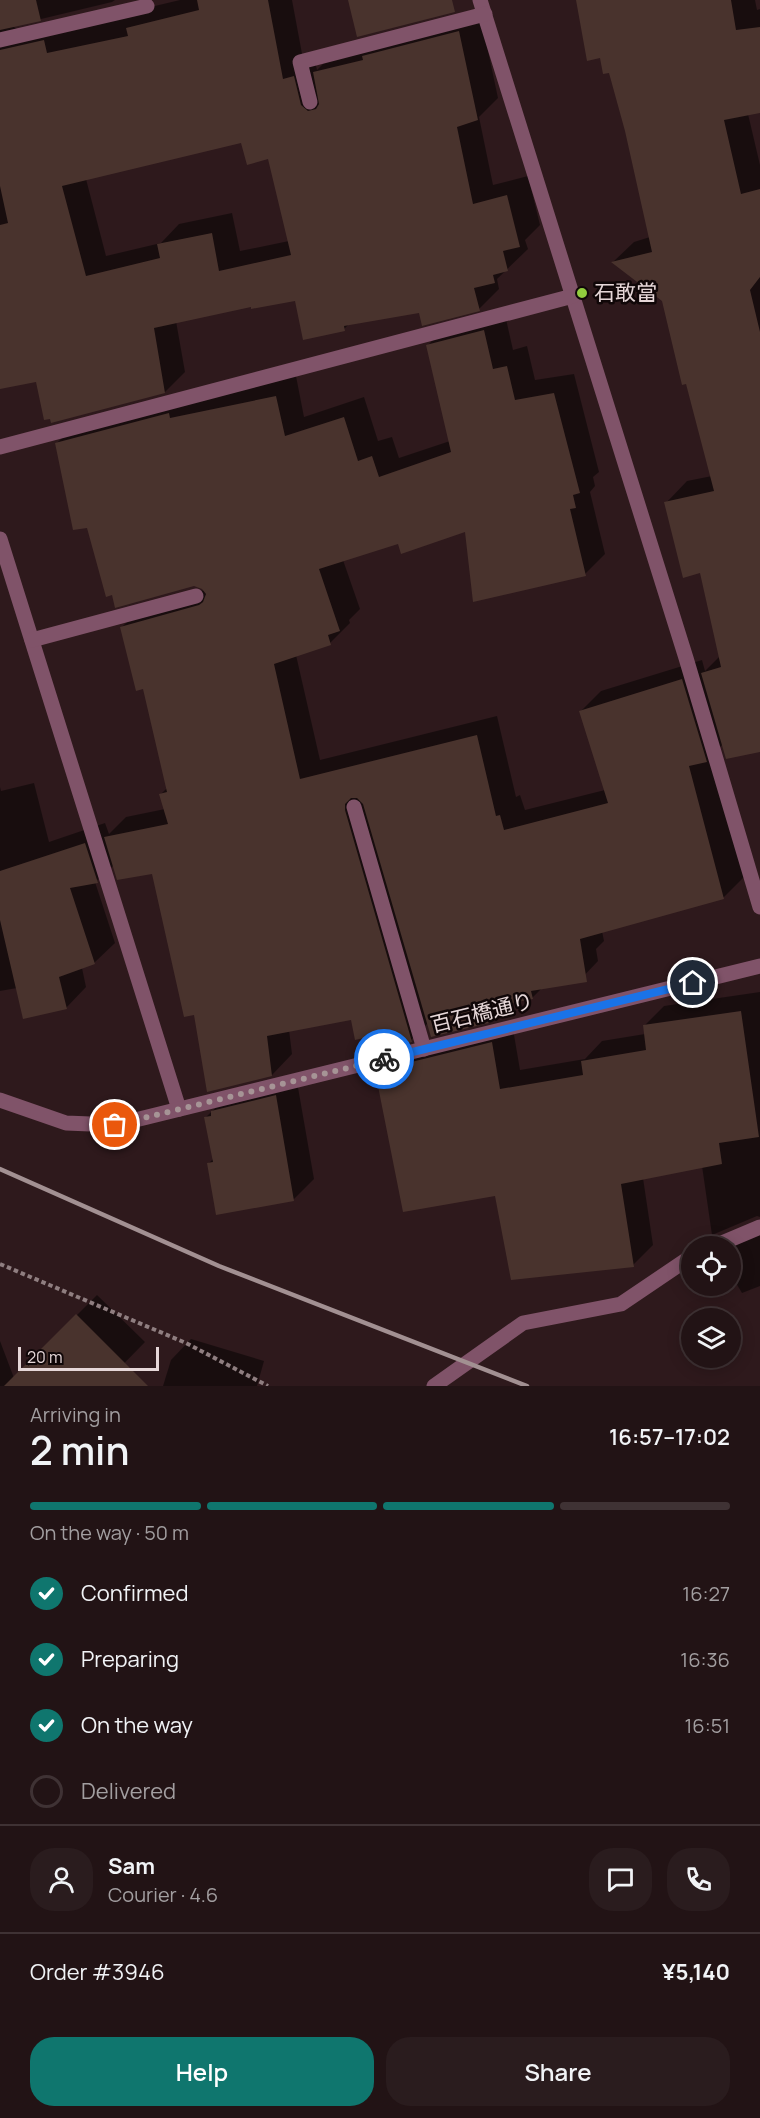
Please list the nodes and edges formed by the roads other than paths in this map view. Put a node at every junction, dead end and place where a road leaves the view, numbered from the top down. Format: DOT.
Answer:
graph roads {
  1 [pos="147,6"];
  2 [pos="483,7"];
  3 [pos="0,40"];
  4 [pos="310,102"];
  5 [pos="573,296"];
  6 [pos="0,447"];
  7 [pos="0,539"];
  8 [pos="196,596"];
  9 [pos="32,640"];
  10 [pos="354,807"];
  11 [pos="760,907"];
  12 [pos="760,966"];
  13 [pos="424,1049"];
  14 [pos="0,1100"];
  15 [pos="179,1108"];
  16 [pos="760,1227"];
  17 [pos="739,1236"];
  18 [pos="681,1263"];
  19 [pos="434,1386"];
  1 -- 3 [label="street"];
  2 -- 4 [label="street"];
  2 -- 5 [label="street"];
  5 -- 6 [label="street"];
  5 -- 11 [label="street"];
  7 -- 9 [label="street"];
  8 -- 9 [label="street"];
  9 -- 15 [label="street"];
  10 -- 13 [label="street"];
  12 -- 13 [label="street, 百石橋通り"];
  13 -- 15 [label="street, 百石橋通り"];
  14 -- 15 [label="street, 百石橋通り"];
  16 -- 17 [label="street"];
  18 -- 19 [label="street"];
}
